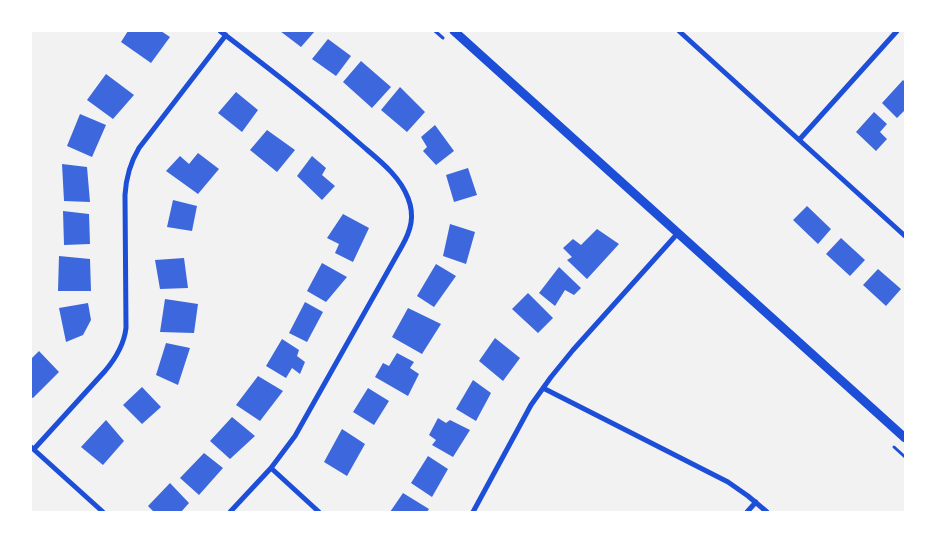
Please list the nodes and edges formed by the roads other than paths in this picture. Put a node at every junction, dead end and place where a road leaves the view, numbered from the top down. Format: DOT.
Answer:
graph roads {
  1 [pos="220,31"];
  2 [pos="454,31"];
  3 [pos="679,31"];
  4 [pos="897,31"];
  5 [pos="226,36"];
  6 [pos="799,140"];
  7 [pos="678,233"];
  8 [pos="905,236"];
  9 [pos="543,388"];
  10 [pos="905,438"];
  11 [pos="33,448"];
  12 [pos="271,468"];
  13 [pos="756,502"];
  14 [pos="103,512"];
  15 [pos="230,512"];
  16 [pos="319,512"];
  17 [pos="473,512"];
  18 [pos="748,512"];
  19 [pos="767,512"];
  1 -- 5 [label="street"];
  2 -- 7 [label="street"];
  3 -- 6 [label="street"];
  4 -- 6 [label="street"];
  5 -- 11 [label="street"];
  5 -- 12 [label="street"];
  6 -- 8 [label="street"];
  7 -- 9 [label="street"];
  7 -- 10 [label="street"];
  9 -- 13 [label="street"];
  9 -- 17 [label="street"];
  11 -- 14 [label="street"];
  12 -- 15 [label="street"];
  12 -- 16 [label="street"];
  13 -- 18 [label="street"];
  13 -- 19 [label="street"];
}
